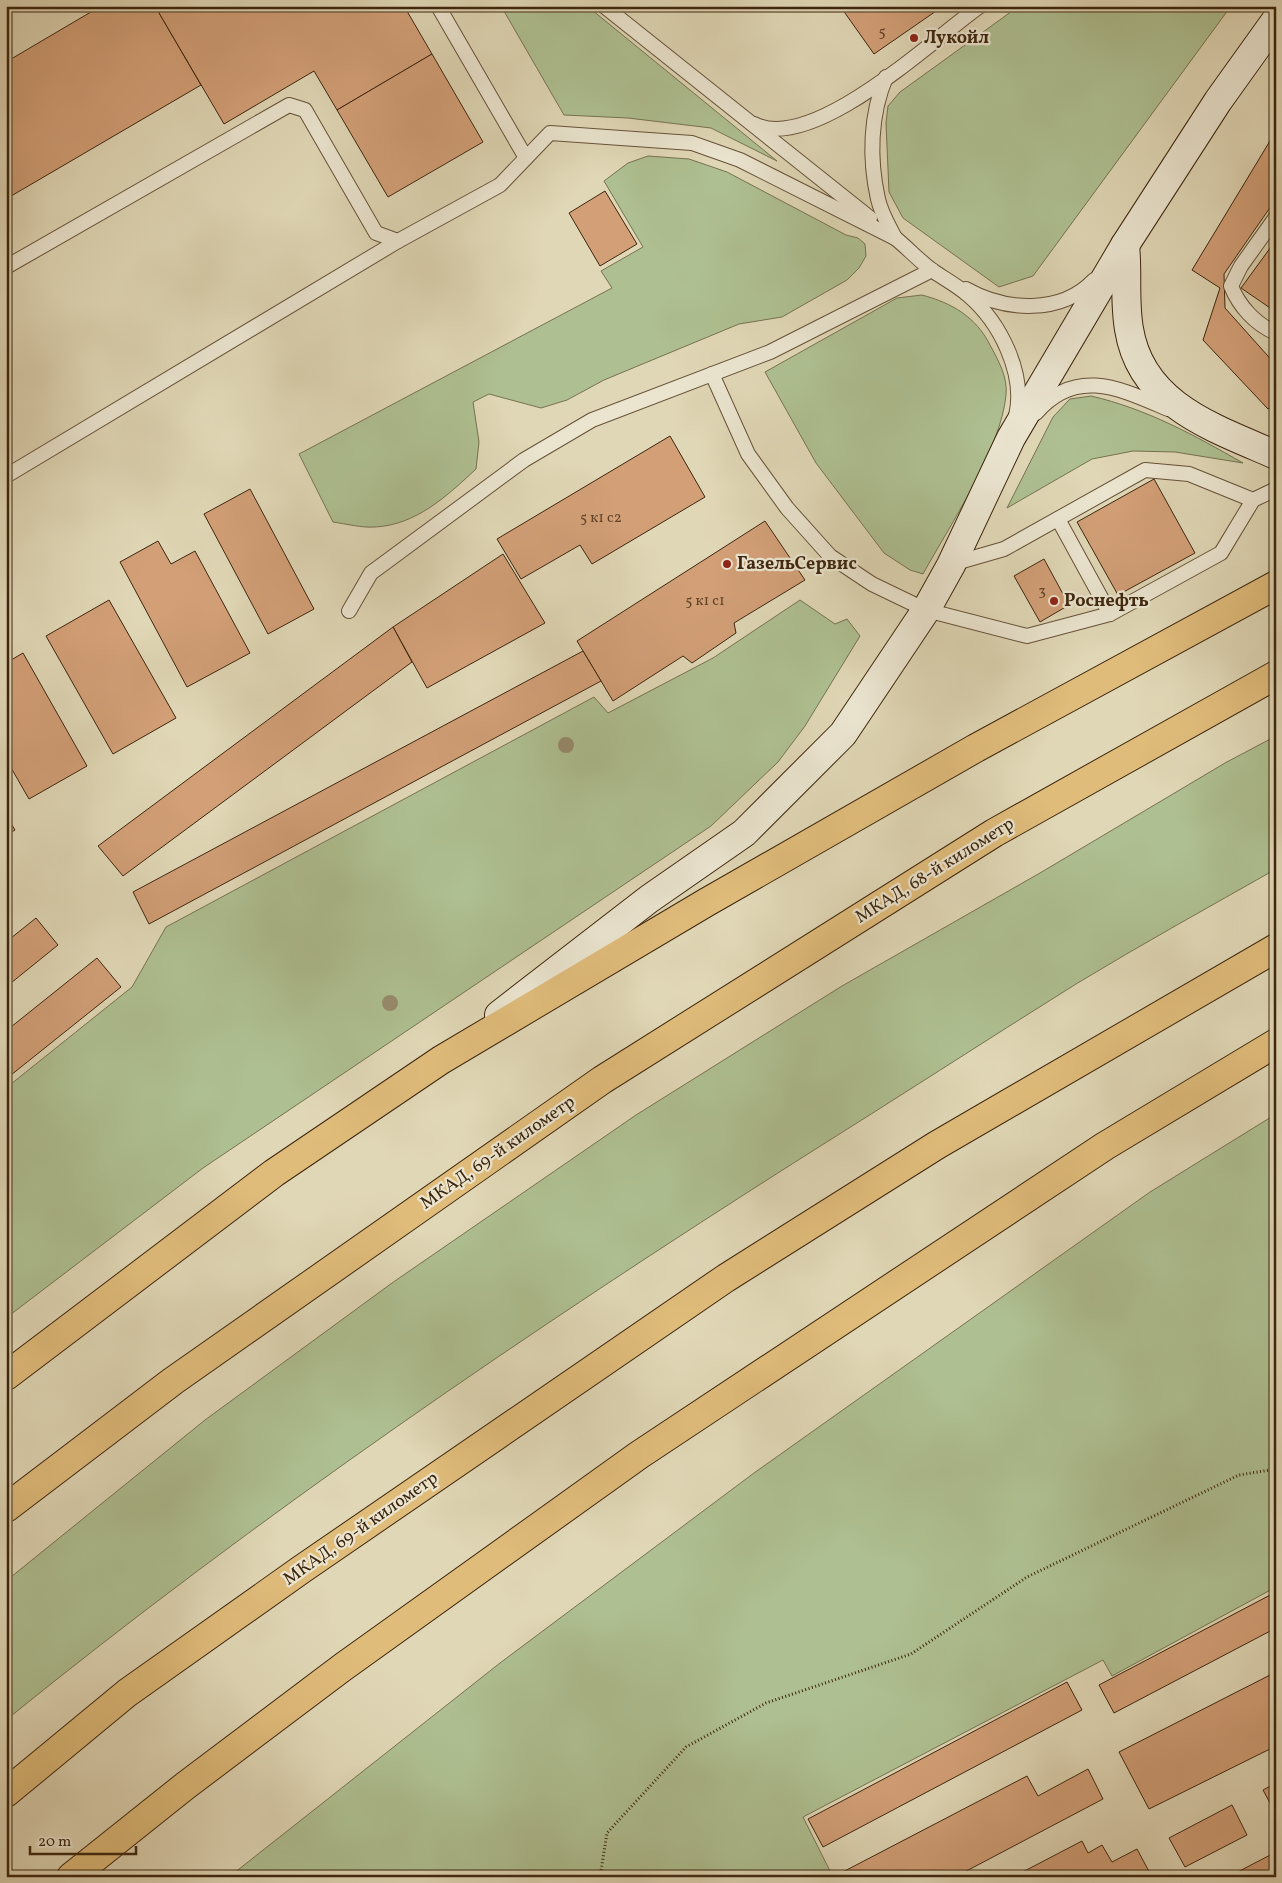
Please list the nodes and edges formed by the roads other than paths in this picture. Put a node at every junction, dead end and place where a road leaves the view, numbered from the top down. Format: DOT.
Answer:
graph roads {
  1 [pos="438,6"];
  2 [pos="604,6"];
  3 [pos="971,9"];
  4 [pos="1276,20"];
  5 [pos="886,77"];
  6 [pos="745,119"];
  7 [pos="526,158"];
  8 [pos="1276,217"];
  9 [pos="896,238"];
  10 [pos="398,241"];
  11 [pos="1125,245"];
  12 [pos="6,267"];
  13 [pos="932,270"];
  14 [pos="1276,333"];
  15 [pos="712,374"];
  16 [pos="1202,423"];
  17 [pos="1011,438"];
  18 [pos="1276,455"];
  19 [pos="6,476"];
  20 [pos="1276,489"];
  21 [pos="1253,500"];
  22 [pos="1058,519"];
  23 [pos="951,565"];
  24 [pos="1276,585"];
  25 [pos="926,610"];
  26 [pos="349,611"];
  27 [pos="1110,614"];
  28 [pos="1276,675"];
  29 [pos="1276,948"];
  30 [pos="1276,1043"];
  31 [pos="441,1060"];
  32 [pos="602,1080"];
  33 [pos="6,1376"];
  34 [pos="6,1508"];
  35 [pos="6,1793"];
  36 [pos="71,1877"];
  1 -- 7 [label="lane"];
  2 -- 6 [label="lane"];
  3 -- 5 [label="lane"];
  4 -- 11 [label="main road"];
  5 -- 6 [label="lane"];
  5 -- 9 [label="lane"];
  6 -- 9 [label="lane"];
  7 -- 9 [label="lane"];
  7 -- 10 [label="lane"];
  8 -- 14 [label="lane"];
  9 -- 13 [label="lane"];
  10 -- 12 [label="lane"];
  10 -- 19 [label="lane"];
  11 -- 13 [label="lane"];
  11 -- 16 [label="main road"];
  11 -- 17 [label="main road"];
  13 -- 15 [label="lane"];
  13 -- 17 [label="lane"];
  15 -- 25 [label="lane"];
  15 -- 26 [label="lane"];
  16 -- 17 [label="lane"];
  16 -- 18 [label="main road"];
  17 -- 23 [label="main road"];
  20 -- 21 [label="lane"];
  21 -- 22 [label="lane"];
  21 -- 27 [label="lane"];
  22 -- 23 [label="lane"];
  22 -- 27 [label="lane"];
  23 -- 25 [label="main road"];
  24 -- 31 [label="main road"];
  25 -- 27 [label="lane"];
  25 -- 31 [label="main road"];
  28 -- 32 [label="main road, МКАД, 68-й километр"];
  29 -- 35 [label="main road, МКАД, 69-й километр"];
  30 -- 36 [label="main road"];
  31 -- 33 [label="main road"];
  32 -- 34 [label="main road, МКАД, 69-й километр"];
}
